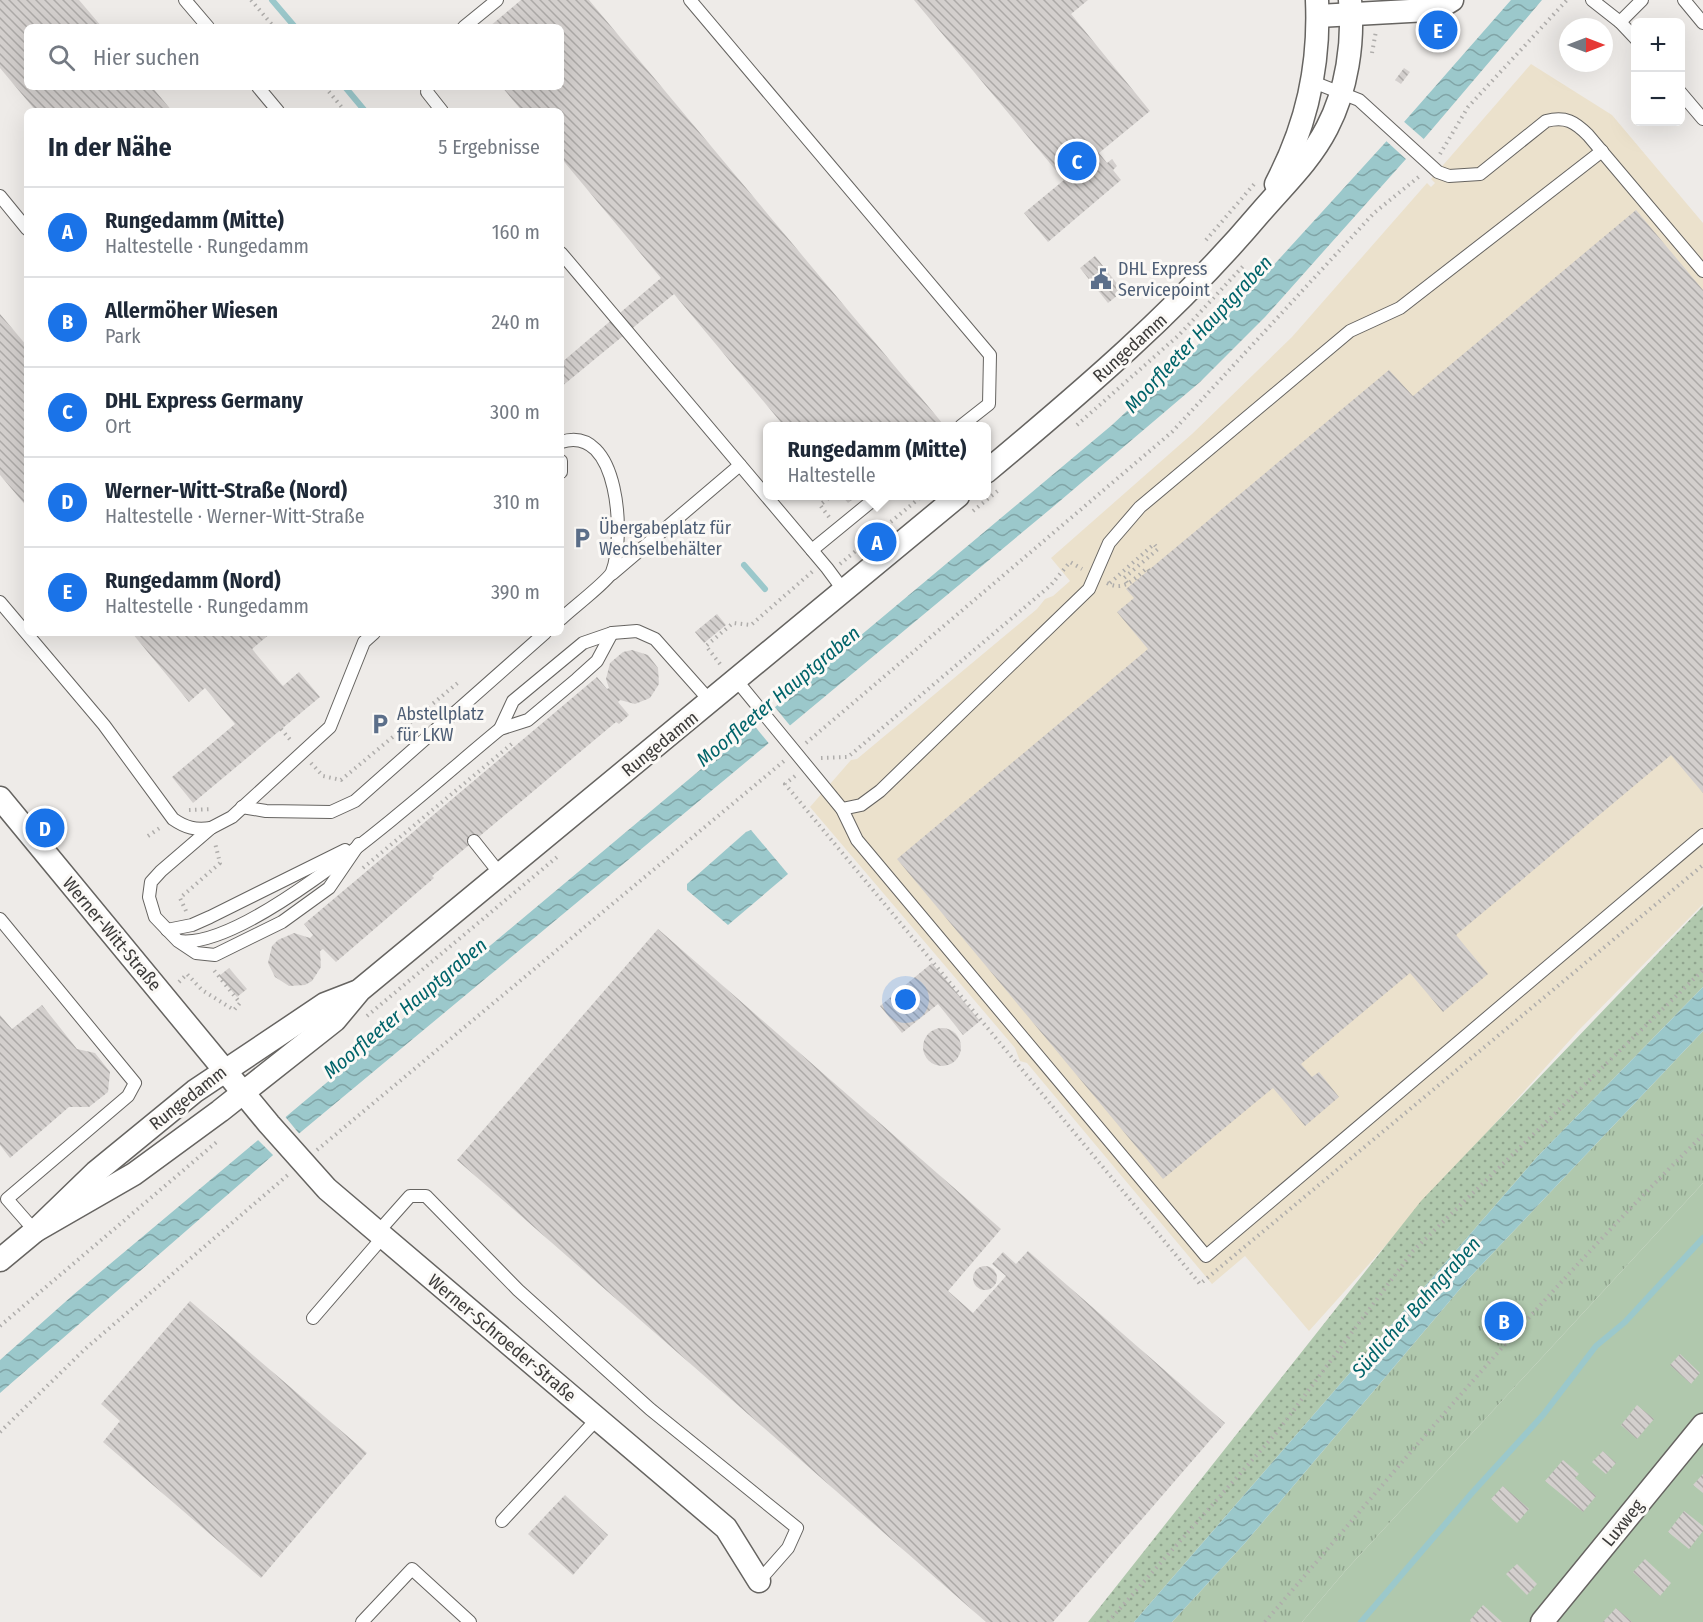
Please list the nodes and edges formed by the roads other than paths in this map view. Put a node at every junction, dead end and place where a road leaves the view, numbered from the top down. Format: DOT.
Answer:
graph roads {
  1 [pos="185,0"];
  2 [pos="497,0"];
  3 [pos="690,0"];
  4 [pos="1452,0"];
  5 [pos="1592,0"];
  6 [pos="1642,0"];
  7 [pos="1684,0"];
  8 [pos="1350,7"];
  9 [pos="1317,8"];
  10 [pos="1620,22"];
  11 [pos="1703,23"];
  12 [pos="205,24"];
  13 [pos="468,24"];
  14 [pos="1631,34"];
  15 [pos="1313,82"];
  16 [pos="260,90"];
  17 [pos="427,90"];
  18 [pos="1341,92"];
  19 [pos="1685,98"];
  20 [pos="276,108"];
  21 [pos="440,108"];
  22 [pos="1703,119"];
  23 [pos="1602,151"];
  24 [pos="0,196"];
  25 [pos="1261,212"];
  26 [pos="24,225"];
  27 [pos="564,256"];
  28 [pos="1703,271"];
  29 [pos="966,422"];
  30 [pos="564,441"];
  31 [pos="740,465"];
  32 [pos="991,469"];
  33 [pos="763,492"];
  34 [pos="770,500"];
  35 [pos="872,500"];
  36 [pos="952,500"];
  37 [pos="813,550"];
  38 [pos="612,574"];
  39 [pos="844,591"];
  40 [pos="0,602"];
  41 [pos="564,616"];
  42 [pos="24,630"];
  43 [pos="612,633"];
  44 [pos="29,636"];
  45 [pos="371,636"];
  46 [pos="542,636"];
  47 [pos="737,681"];
  48 [pos="711,702"];
  49 [pos="500,729"];
  50 [pos="0,798"];
  51 [pos="242,807"];
  52 [pos="842,809"];
  53 [pos="211,828"];
  54 [pos="1703,835"];
  55 [pos="474,841"];
  56 [pos="359,844"];
  57 [pos="501,875"];
  58 [pos="0,919"];
  59 [pos="167,930"];
  60 [pos="178,940"];
  61 [pos="360,990"];
  62 [pos="224,1070"];
  63 [pos="243,1092"];
  64 [pos="35,1231"];
  65 [pos="381,1235"];
  66 [pos="0,1260"];
  67 [pos="312,1318"];
  68 [pos="597,1419"];
  69 [pos="1703,1425"];
  70 [pos="502,1521"];
  71 [pos="759,1581"];
  72 [pos="362,1622"];
  73 [pos="470,1622"];
  74 [pos="1542,1622"];
  1 -- 12 [label="lane"];
  2 -- 13 [label="lane"];
  3 -- 29 [label="lane"];
  4 -- 8 [label="street, Rungedamm"];
  5 -- 10 [label="lane"];
  6 -- 10 [label="lane"];
  7 -- 11 [label="lane"];
  8 -- 9 [label="street, Rungedamm"];
  8 -- 18 [label="street, Rungedamm"];
  9 -- 15 [label="street, Rungedamm"];
  10 -- 14 [label="lane"];
  15 -- 18 [label="lane"];
  15 -- 25 [label="street, Rungedamm"];
  16 -- 20 [label="lane"];
  17 -- 21 [label="lane"];
  18 -- 23 [label="lane"];
  18 -- 25 [label="street, Rungedamm"];
  19 -- 22 [label="lane"];
  23 -- 28 [label="lane"];
  23 -- 52 [label="lane"];
  24 -- 26 [label="lane"];
  25 -- 32 [label="street, Rungedamm"];
  27 -- 31 [label="lane"];
  30 -- 38 [label="lane"];
  31 -- 33 [label="lane"];
  31 -- 38 [label="lane"];
  34 -- 37 [label="lane"];
  35 -- 37 [label="lane"];
  36 -- 39 [label="street, Rungedamm"];
  37 -- 39 [label="lane"];
  38 -- 41 [label="lane"];
  39 -- 47 [label="street, Rungedamm"];
  40 -- 42 [label="lane"];
  43 -- 48 [label="lane"];
  43 -- 49 [label="lane"];
  43 -- 49 [label="lane"];
  44 -- 53 [label="lane"];
  45 -- 51 [label="lane"];
  46 -- 51 [label="lane"];
  47 -- 48 [label="street, Rungedamm"];
  47 -- 52 [label="lane"];
  48 -- 57 [label="street, Rungedamm"];
  49 -- 56 [label="lane"];
  50 -- 62 [label="street, Werner-Witt-Straße"];
  51 -- 53 [label="lane"];
  52 -- 54 [label="lane"];
  53 -- 59 [label="lane"];
  55 -- 57 [label="lane"];
  56 -- 59 [label="lane"];
  56 -- 60 [label="lane"];
  56 -- 60 [label="lane"];
  57 -- 61 [label="street, Rungedamm"];
  58 -- 64 [label="lane"];
  59 -- 60 [label="lane"];
  61 -- 62 [label="street, Rungedamm"];
  61 -- 63 [label="street, Rungedamm"];
  62 -- 63 [label="street, Werner-Witt-Straße"];
  62 -- 64 [label="street, Rungedamm"];
  63 -- 64 [label="street, Rungedamm"];
  63 -- 65 [label="street, Werner-Schroeder-Straße"];
  64 -- 66 [label="street, Rungedamm"];
  65 -- 67 [label="lane"];
  65 -- 68 [label="street, Werner-Schroeder-Straße"];
  65 -- 71 [label="lane"];
  68 -- 70 [label="lane"];
  68 -- 71 [label="street, Werner-Schroeder-Straße"];
  69 -- 74 [label="street, Luxweg"];
  72 -- 73 [label="lane"];
}
